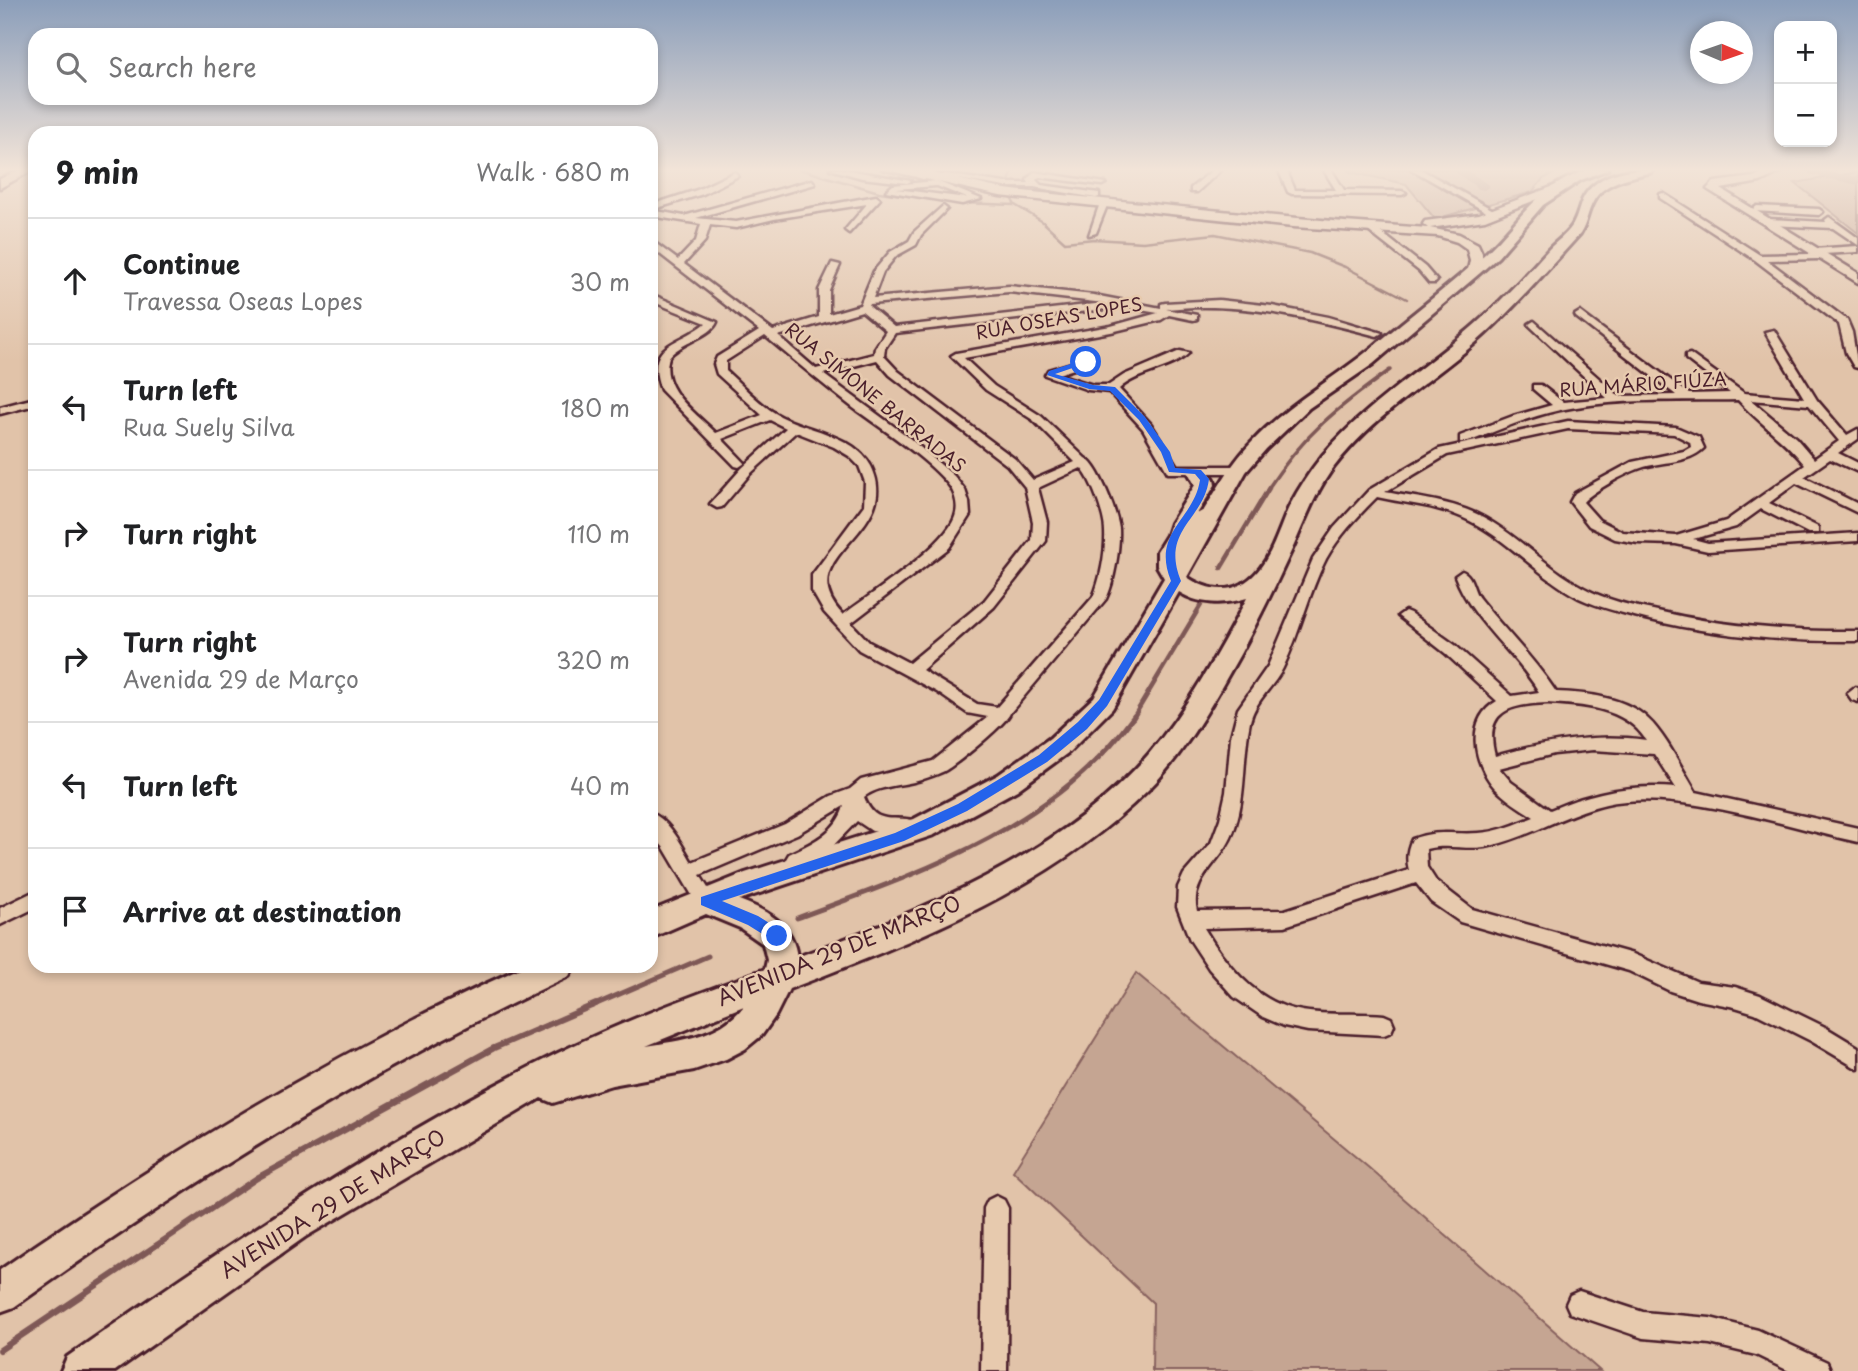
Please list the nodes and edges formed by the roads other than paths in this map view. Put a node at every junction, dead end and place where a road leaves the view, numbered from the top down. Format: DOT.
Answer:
graph roads {
  1 [pos="705,233"];
  2 [pos="918,233"];
  3 [pos="1380,233"];
  4 [pos="1437,233"];
  5 [pos="1511,233"];
  6 [pos="1573,233"];
  7 [pos="1720,233"];
  8 [pos="1785,233"];
  9 [pos="658,249"];
  10 [pos="1858,249"];
  11 [pos="1817,254"];
  12 [pos="1758,258"];
  13 [pos="678,265"];
  14 [pos="835,265"];
  15 [pos="1475,270"];
  16 [pos="1858,279"];
  17 [pos="1432,281"];
  18 [pos="658,300"];
  19 [pos="866,304"];
  20 [pos="1122,304"];
  21 [pos="1152,307"];
  22 [pos="1167,312"];
  23 [pos="1580,315"];
  24 [pos="1192,317"];
  25 [pos="824,319"];
  26 [pos="1534,324"];
  27 [pos="892,330"];
  28 [pos="1770,331"];
  29 [pos="768,333"];
  30 [pos="1377,333"];
  31 [pos="1184,353"];
  32 [pos="879,356"];
  33 [pos="1690,357"];
  34 [pos="1086,362"];
  35 [pos="1858,365"];
  36 [pos="814,373"];
  37 [pos="1537,387"];
  38 [pos="1112,389"];
  39 [pos="1741,396"];
  40 [pos="1687,398"];
  41 [pos="1616,400"];
  42 [pos="1812,402"];
  43 [pos="28,403"];
  44 [pos="1561,406"];
  45 [pos="0,411"];
  46 [pos="771,416"];
  47 [pos="795,426"];
  48 [pos="1858,433"];
  49 [pos="713,438"];
  50 [pos="1845,441"];
  51 [pos="1443,452"];
  52 [pos="1830,454"];
  53 [pos="1085,462"];
  54 [pos="739,463"];
  55 [pos="1813,466"];
  56 [pos="1858,468"];
  57 [pos="1238,470"];
  58 [pos="1198,472"];
  59 [pos="1794,477"];
  60 [pos="1031,486"];
  61 [pos="1374,494"];
  62 [pos="1760,503"];
  63 [pos="718,504"];
  64 [pos="1858,509"];
  65 [pos="1216,512"];
  66 [pos="1813,530"];
  67 [pos="1177,537"];
  68 [pos="1858,537"];
  69 [pos="1676,540"];
  70 [pos="1272,570"];
  71 [pos="1462,576"];
  72 [pos="1176,581"];
  73 [pos="1405,616"];
  74 [pos="842,623"];
  75 [pos="1858,636"];
  76 [pos="910,671"];
  77 [pos="1552,697"];
  78 [pos="1508,701"];
  79 [pos="973,709"];
  80 [pos="1003,714"];
  81 [pos="976,737"];
  82 [pos="1659,748"];
  83 [pos="1489,764"];
  84 [pos="856,797"];
  85 [pos="1690,798"];
  86 [pos="1549,818"];
  87 [pos="920,828"];
  88 [pos="658,830"];
  89 [pos="1858,835"];
  90 [pos="687,872"];
  91 [pos="1420,874"];
  92 [pos="715,897"];
  93 [pos="28,903"];
  94 [pos="0,917"];
  95 [pos="1190,920"];
  96 [pos="658,922"];
  97 [pos="544,973"];
  98 [pos="779,977"];
  99 [pos="1384,1026"];
  100 [pos="1858,1059"];
  101 [pos="996,1208"];
  102 [pos="0,1293"];
  103 [pos="1579,1304"];
  104 [pos="81,1371"];
  105 [pos="994,1371"];
  106 [pos="1818,1371"];
  1 -- 13 [label="street"];
  2 -- 19 [label="street"];
  3 -- 17 [label="street"];
  4 -- 15 [label="main road"];
  5 -- 15 [label="main road"];
  6 -- 70 [label="main road, AVENIDA 29 DE MARÇO"];
  7 -- 12 [label="street"];
  8 -- 11 [label="main road"];
  9 -- 13 [label="street, RUA SIMONE BARRADAS"];
  10 -- 11 [label="street"];
  11 -- 12 [label="street"];
  11 -- 16 [label="main road"];
  12 -- 35 [label="street"];
  13 -- 29 [label="street, RUA SIMONE BARRADAS"];
  14 -- 25 [label="street"];
  15 -- 57 [label="main road"];
  18 -- 49 [label="street"];
  19 -- 20 [label="street"];
  19 -- 25 [label="street"];
  19 -- 27 [label="street"];
  20 -- 21 [label="street"];
  20 -- 27 [label="street"];
  21 -- 22 [label="street"];
  21 -- 30 [label="street"];
  22 -- 24 [label="street"];
  22 -- 53 [label="street, RUA OSEAS LOPES"];
  23 -- 40 [label="street"];
  25 -- 29 [label="street"];
  26 -- 41 [label="street"];
  27 -- 32 [label="street"];
  28 -- 42 [label="street"];
  29 -- 36 [label="street, RUA SIMONE BARRADAS"];
  29 -- 46 [label="street"];
  31 -- 38 [label="street"];
  32 -- 36 [label="street"];
  32 -- 60 [label="street"];
  33 -- 39 [label="street"];
  34 -- 38 [label="street"];
  36 -- 74 [label="street, RUA SIMONE BARRADAS"];
  37 -- 44 [label="street"];
  38 -- 58 [label="street"];
  39 -- 40 [label="street, RUA MÁRIO FIÚZA"];
  39 -- 42 [label="street, RUA MÁRIO FIÚZA"];
  39 -- 55 [label="street"];
  40 -- 41 [label="street, RUA MÁRIO FIÚZA"];
  41 -- 44 [label="street, RUA MÁRIO FIÚZA"];
  42 -- 50 [label="street"];
  43 -- 45 [label="street"];
  44 -- 51 [label="street, RUA MÁRIO FIÚZA"];
  46 -- 47 [label="street"];
  46 -- 49 [label="street"];
  47 -- 63 [label="street"];
  47 -- 74 [label="street"];
  48 -- 50 [label="street"];
  49 -- 54 [label="street"];
  50 -- 52 [label="street"];
  51 -- 61 [label="street, RUA MÁRIO FIÚZA"];
  51 -- 69 [label="street"];
  52 -- 55 [label="street"];
  52 -- 56 [label="street"];
  53 -- 60 [label="street"];
  53 -- 80 [label="street, RUA OSEAS LOPES"];
  55 -- 59 [label="street"];
  57 -- 58 [label="street"];
  57 -- 65 [label="main road"];
  58 -- 67 [label="main road"];
  59 -- 62 [label="street"];
  59 -- 64 [label="street"];
  60 -- 76 [label="street"];
  61 -- 75 [label="street"];
  61 -- 95 [label="street, RUA MÁRIO FIÚZA"];
  62 -- 66 [label="street"];
  62 -- 69 [label="street"];
  65 -- 67 [label="main road"];
  65 -- 72 [label="main road"];
  67 -- 72 [label="main road"];
  68 -- 69 [label="street"];
  70 -- 72 [label="main road"];
  70 -- 98 [label="main road, AVENIDA 29 DE MARÇO"];
  71 -- 77 [label="street"];
  72 -- 87 [label="main road"];
  73 -- 78 [label="street"];
  74 -- 76 [label="street"];
  76 -- 79 [label="street"];
  77 -- 78 [label="street"];
  77 -- 82 [label="street"];
  78 -- 83 [label="street"];
  79 -- 80 [label="street"];
  79 -- 81 [label="street"];
  80 -- 81 [label="street, RUA OSEAS LOPES"];
  81 -- 84 [label="street, RUA OSEAS LOPES"];
  82 -- 83 [label="street"];
  82 -- 85 [label="street"];
  83 -- 86 [label="street"];
  84 -- 87 [label="street"];
  84 -- 90 [label="street, RUA OSEAS LOPES"];
  84 -- 92 [label="street"];
  85 -- 86 [label="street"];
  85 -- 89 [label="street"];
  86 -- 91 [label="street"];
  87 -- 92 [label="main road"];
  88 -- 90 [label="street"];
  90 -- 92 [label="street"];
  91 -- 95 [label="street"];
  91 -- 100 [label="street"];
  92 -- 96 [label="main road"];
  92 -- 98 [label="main road"];
  93 -- 94 [label="street"];
  95 -- 99 [label="street"];
  97 -- 102 [label="main road"];
  98 -- 104 [label="main road, AVENIDA 29 DE MARÇO"];
  101 -- 105 [label="street"];
  103 -- 106 [label="street"];
}
